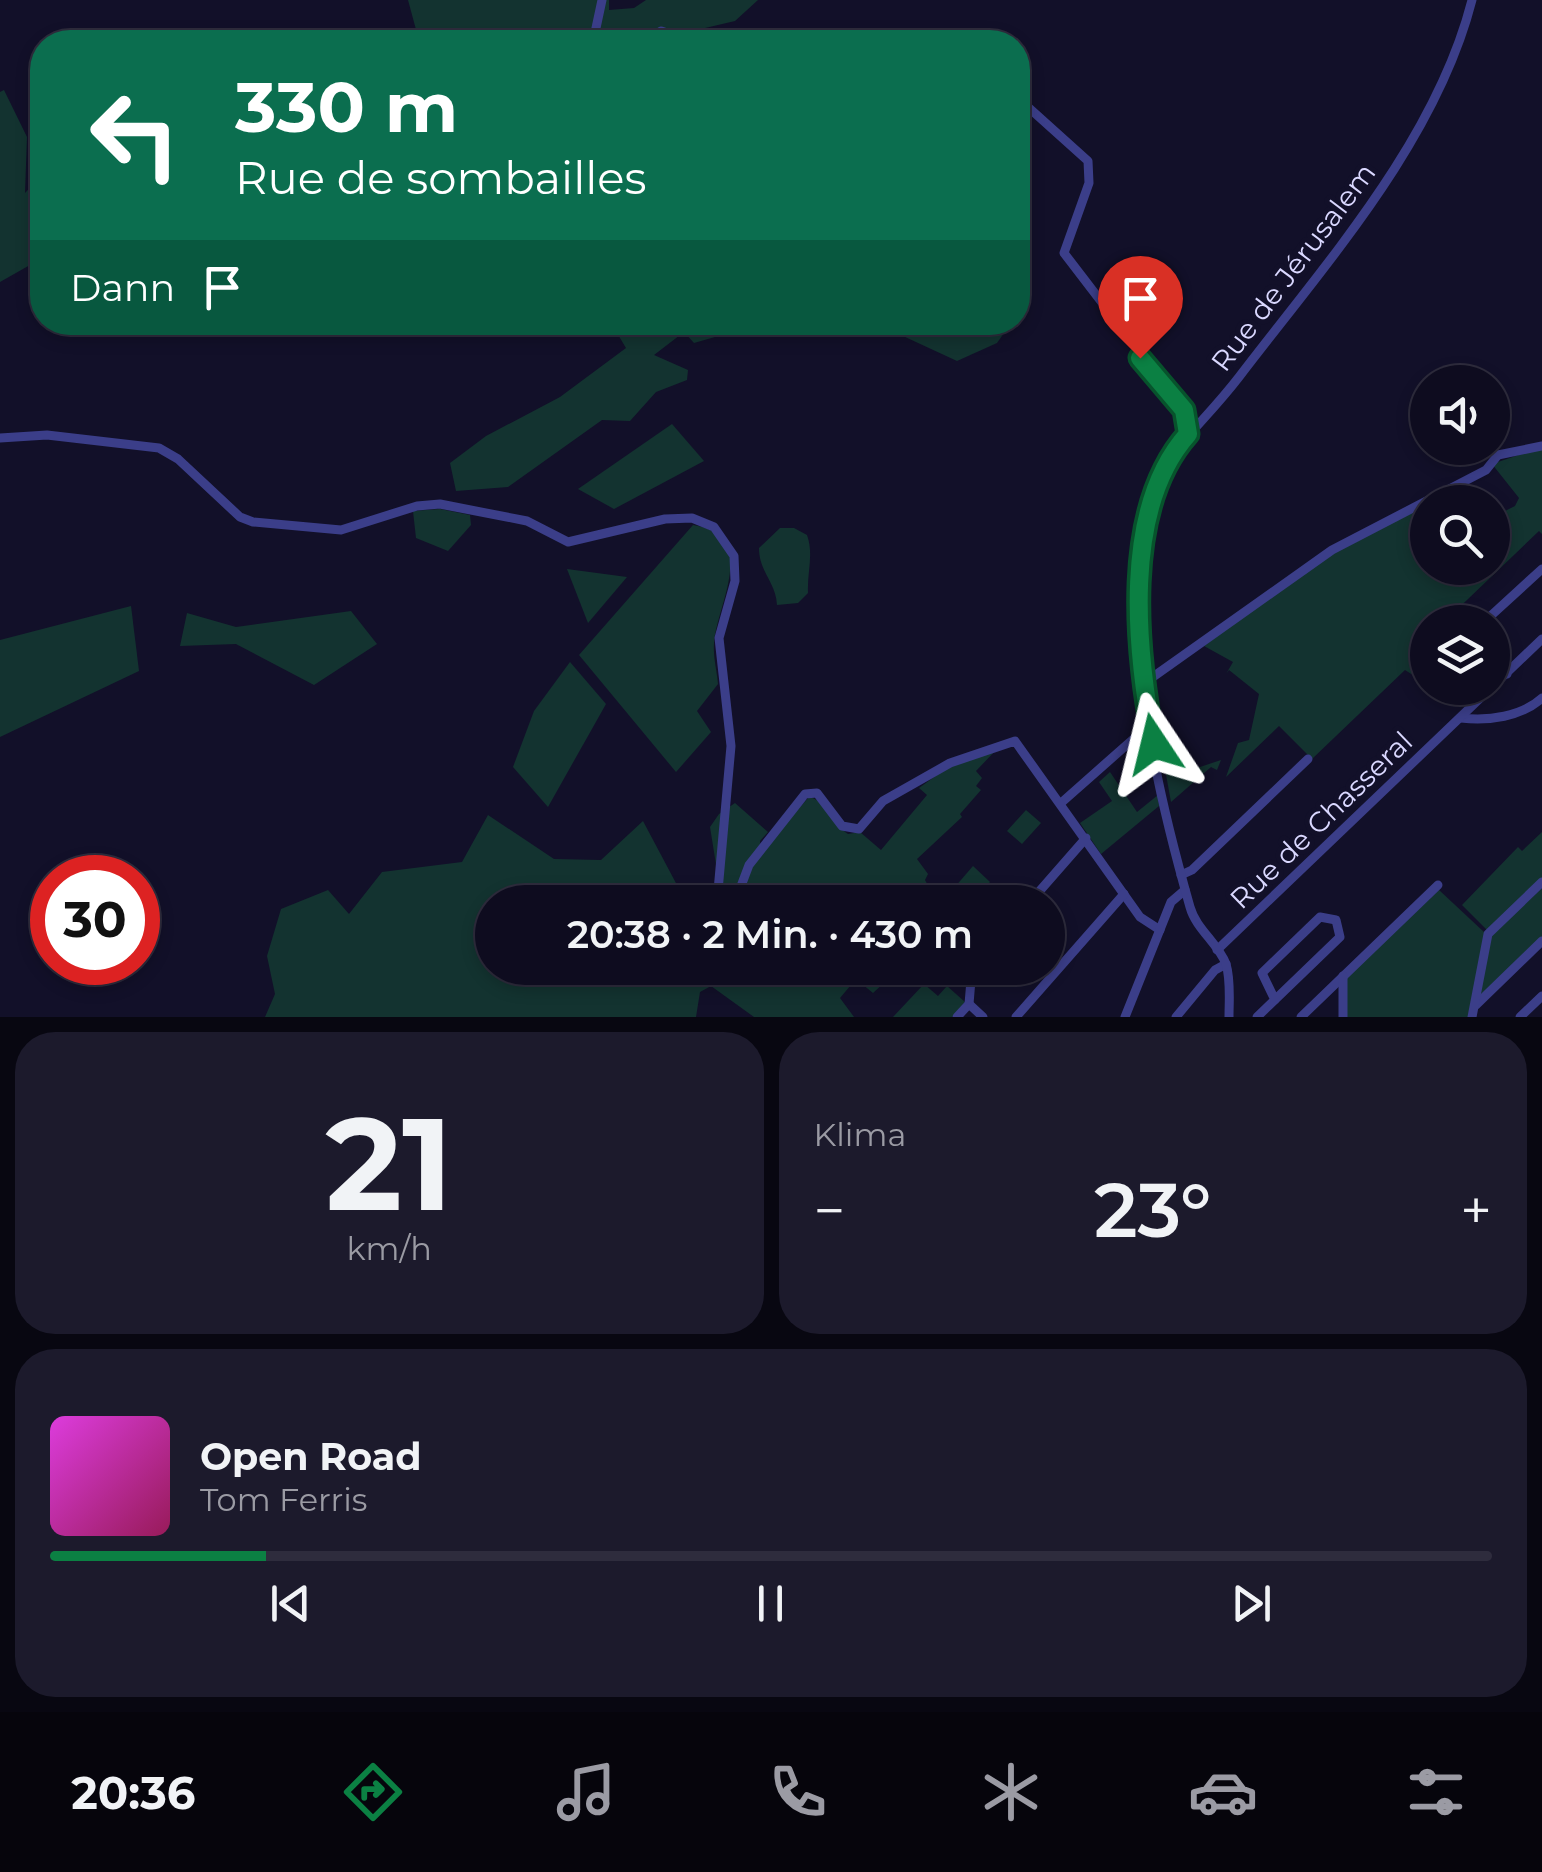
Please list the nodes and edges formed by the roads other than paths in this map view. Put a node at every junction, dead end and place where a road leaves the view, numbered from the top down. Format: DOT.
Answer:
graph roads {
  1 [pos="602,0"];
  2 [pos="1472,0"];
  3 [pos="596,30"];
  4 [pos="1030,109"];
  5 [pos="1188,434"];
  6 [pos="0,438"];
  7 [pos="1542,446"];
  8 [pos="1542,568"];
  9 [pos="1502,605"];
  10 [pos="1542,639"];
  11 [pos="1510,671"];
  12 [pos="1142,684"];
  13 [pos="1542,698"];
  14 [pos="1475,705"];
  15 [pos="1461,718"];
  16 [pos="1151,731"];
  17 [pos="1308,758"];
  18 [pos="1061,804"];
  19 [pos="1086,838"];
  20 [pos="1181,875"];
  21 [pos="1542,882"];
  22 [pos="719,885"];
  23 [pos="741,885"];
  24 [pos="1045,885"];
  25 [pos="1438,885"];
  26 [pos="1186,890"];
  27 [pos="1124,894"];
  28 [pos="1160,930"];
  29 [pos="1542,942"];
  30 [pos="1217,950"];
  31 [pos="1226,964"];
  32 [pos="1343,976"];
  33 [pos="970,985"];
  34 [pos="1542,996"];
  35 [pos="1275,1000"];
  36 [pos="969,1004"];
  37 [pos="1473,1012"];
  38 [pos="958,1017"];
  39 [pos="983,1017"];
  40 [pos="1016,1017"];
  41 [pos="1125,1017"];
  42 [pos="1176,1017"];
  43 [pos="1229,1017"];
  44 [pos="1257,1017"];
  45 [pos="1301,1017"];
  46 [pos="1343,1017"];
  47 [pos="1520,1017"];
  1 -- 3 [label="street"];
  2 -- 5 [label="street, Rue de Jérusalem"];
  4 -- 5 [label="street"];
  5 -- 12 [label="street, Rue de Jérusalem"];
  6 -- 22 [label="street"];
  7 -- 12 [label="street"];
  8 -- 9 [label="street"];
  10 -- 11 [label="street, Rue de Chasseral"];
  12 -- 16 [label="street, Rue de Jérusalem"];
  13 -- 15 [label="street"];
  14 -- 15 [label="street, Rue de Chasseral"];
  15 -- 30 [label="street, Rue de Chasseral"];
  16 -- 18 [label="street"];
  16 -- 20 [label="street, Rue de Jérusalem"];
  17 -- 20 [label="street"];
  18 -- 19 [label="street"];
  18 -- 23 [label="street"];
  19 -- 24 [label="street"];
  19 -- 27 [label="street"];
  20 -- 26 [label="street, Rue de Jérusalem"];
  21 -- 37 [label="street"];
  25 -- 32 [label="street"];
  26 -- 28 [label="street"];
  26 -- 30 [label="street, Rue de Jérusalem"];
  27 -- 28 [label="street"];
  27 -- 40 [label="street"];
  28 -- 41 [label="street"];
  29 -- 37 [label="street"];
  30 -- 31 [label="street, Rue de Jérusalem"];
  31 -- 42 [label="street"];
  31 -- 43 [label="street"];
  32 -- 45 [label="street"];
  32 -- 46 [label="street"];
  33 -- 36 [label="street"];
  34 -- 47 [label="street"];
  35 -- 35 [label="street"];
  35 -- 44 [label="street"];
  36 -- 38 [label="street"];
  36 -- 39 [label="street"];
}
